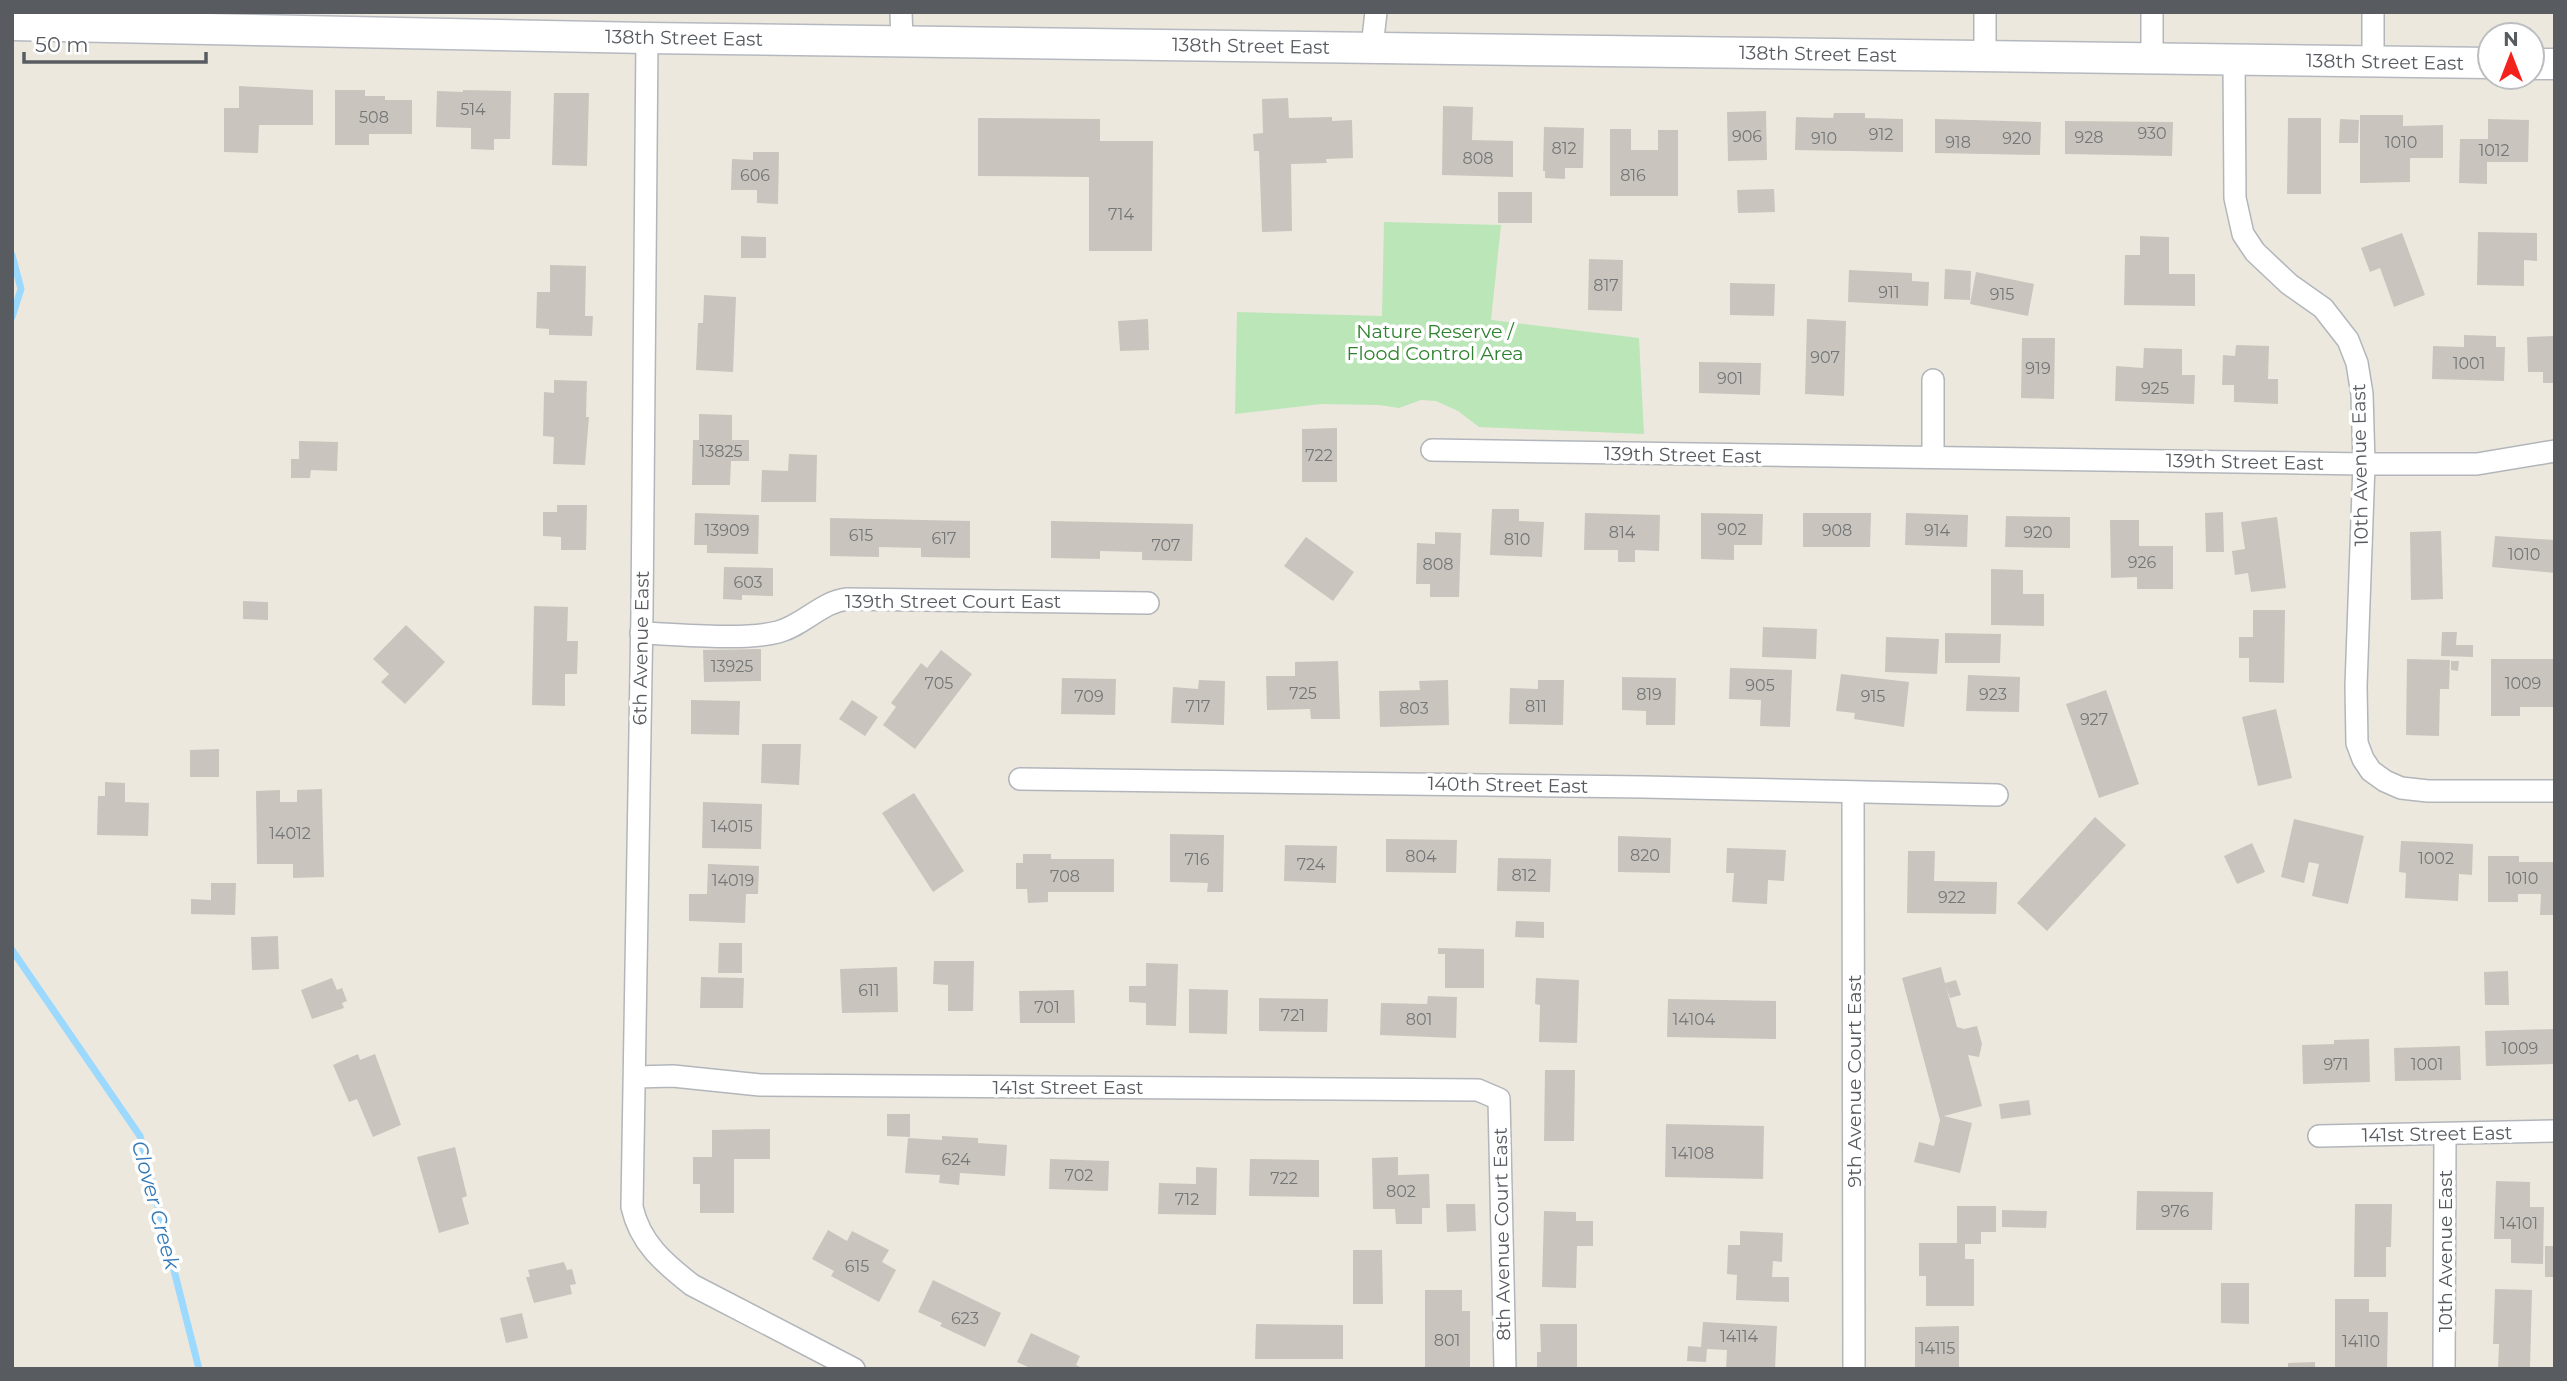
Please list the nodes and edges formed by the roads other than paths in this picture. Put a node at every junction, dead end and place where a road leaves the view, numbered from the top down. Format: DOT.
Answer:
graph roads {
  1 [pos="1376,12"];
  2 [pos="1985,12"];
  3 [pos="2152,12"];
  4 [pos="2373,12"];
  5 [pos="69,19"];
  6 [pos="12,25"];
  7 [pos="902,27"];
  8 [pos="646,38"];
  9 [pos="1372,47"];
  10 [pos="1985,56"];
  11 [pos="2152,59"];
  12 [pos="2234,61"];
  13 [pos="2372,61"];
  14 [pos="2476,63"];
  15 [pos="1933,380"];
  16 [pos="1432,450"];
  17 [pos="2555,451"];
  18 [pos="1933,456"];
  19 [pos="2364,464"];
  20 [pos="1148,603"];
  21 [pos="641,634"];
  22 [pos="1020,779"];
  23 [pos="2555,791"];
  24 [pos="1853,793"];
  25 [pos="1997,795"];
  26 [pos="635,1077"];
  27 [pos="1499,1099"];
  28 [pos="2555,1131"];
  29 [pos="2445,1134"];
  30 [pos="2319,1136"];
  31 [pos="854,1369"];
  32 [pos="1505,1369"];
  33 [pos="1854,1369"];
  34 [pos="2444,1369"];
  1 -- 9 [label="street"];
  2 -- 10 [label="street"];
  3 -- 11 [label="street"];
  4 -- 13 [label="street"];
  5 -- 6 [label="street, 138th Street East"];
  5 -- 8 [label="street, 138th Street East"];
  7 -- 8 [label="street, 138th Street East"];
  7 -- 9 [label="street, 138th Street East"];
  8 -- 21 [label="street, 6th Avenue East"];
  9 -- 10 [label="street, 138th Street East"];
  10 -- 11 [label="street, 138th Street East"];
  11 -- 12 [label="street, 138th Street East"];
  12 -- 13 [label="street, 138th Street East"];
  12 -- 19 [label="street, 10th Avenue East"];
  13 -- 14 [label="street, 138th Street East"];
  15 -- 18 [label="street"];
  16 -- 18 [label="street, 139th Street East"];
  17 -- 19 [label="street, 139th Street East"];
  18 -- 19 [label="street, 139th Street East"];
  19 -- 23 [label="street, 10th Avenue East"];
  20 -- 21 [label="street, 139th Street Court East"];
  21 -- 26 [label="street, 6th Avenue East"];
  22 -- 24 [label="street, 140th Street East"];
  24 -- 25 [label="street, 140th Street East"];
  24 -- 33 [label="street, 9th Avenue Court East"];
  26 -- 27 [label="street, 141st Street East"];
  26 -- 31 [label="street, 6th Avenue East"];
  27 -- 32 [label="street, 8th Avenue Court East"];
  28 -- 29 [label="street, 141st Street East"];
  29 -- 30 [label="street, 141st Street East"];
  29 -- 34 [label="street, 10th Avenue East"];
}
